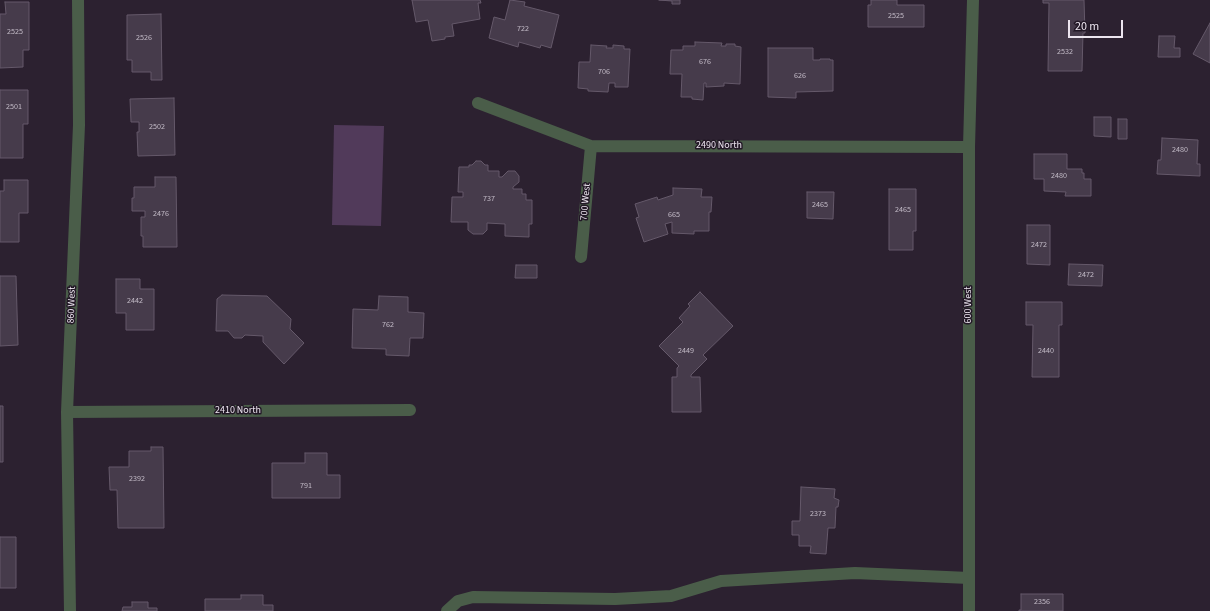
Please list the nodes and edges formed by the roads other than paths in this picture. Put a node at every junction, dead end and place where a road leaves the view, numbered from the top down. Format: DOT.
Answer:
graph roads {
  1 [pos="78,0"];
  2 [pos="972,0"];
  3 [pos="478,103"];
  4 [pos="591,146"];
  5 [pos="969,147"];
  6 [pos="581,257"];
  7 [pos="410,410"];
  8 [pos="67,412"];
  9 [pos="969,578"];
  10 [pos="70,611"];
  11 [pos="448,611"];
  12 [pos="969,611"];
  1 -- 8 [label="street, 860 West"];
  2 -- 5 [label="street, 600 West"];
  3 -- 4 [label="street, 2490 North"];
  4 -- 5 [label="street, 2490 North"];
  4 -- 6 [label="street, 700 West"];
  5 -- 9 [label="street, 600 West"];
  7 -- 8 [label="street, 2410 North"];
  8 -- 10 [label="street, 860 West"];
  9 -- 11 [label="street"];
  9 -- 12 [label="street, 600 West"];
}
